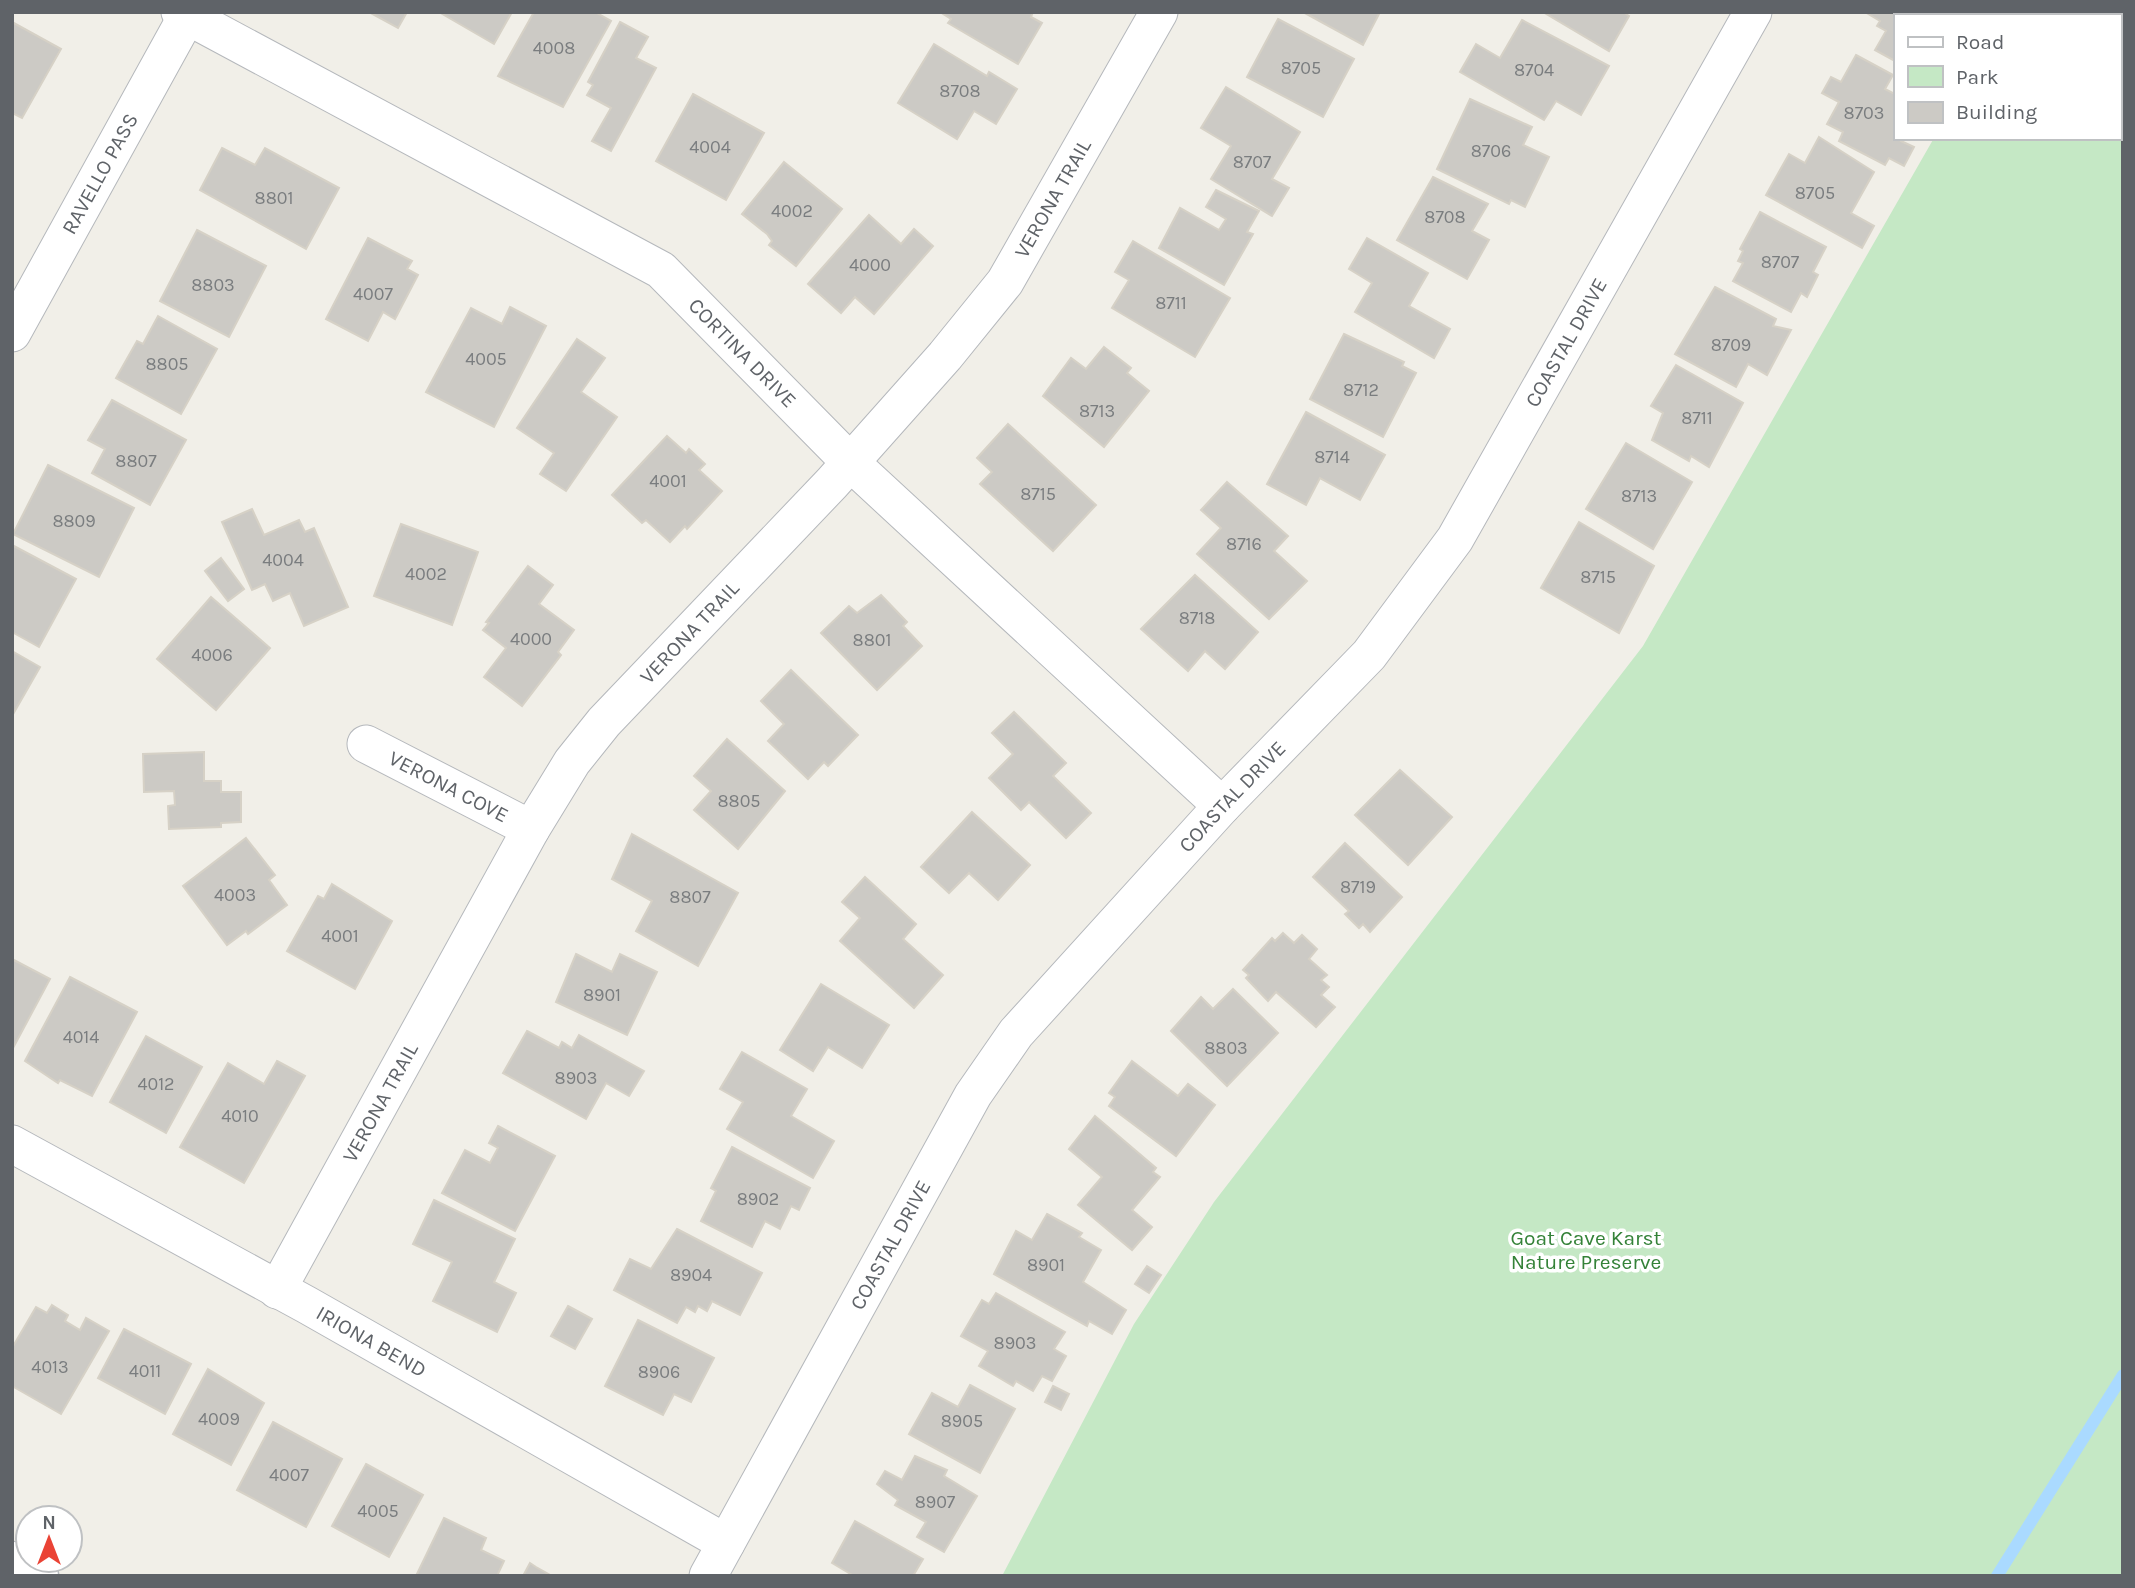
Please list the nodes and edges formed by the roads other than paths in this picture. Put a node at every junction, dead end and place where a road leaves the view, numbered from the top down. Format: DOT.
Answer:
graph roads {
  1 [pos="1159,12"];
  2 [pos="1753,12"];
  3 [pos="183,14"];
  4 [pos="12,333"];
  5 [pos="850,462"];
  6 [pos="366,744"];
  7 [pos="1222,806"];
  8 [pos="531,829"];
  9 [pos="12,1144"];
  10 [pos="277,1290"];
  11 [pos="726,1544"];
  12 [pos="12,1561"];
  13 [pos="40,1576"];
  14 [pos="708,1576"];
  1 -- 5 [label="street, VERONA TRAIL"];
  2 -- 7 [label="street, COASTAL DRIVE"];
  3 -- 4 [label="street, RAVELLO PASS"];
  3 -- 5 [label="street, CORTINA DRIVE"];
  5 -- 7 [label="street, CORTINA DRIVE"];
  5 -- 8 [label="street, VERONA TRAIL"];
  6 -- 8 [label="street, VERONA COVE"];
  7 -- 11 [label="street, COASTAL DRIVE"];
  8 -- 10 [label="street, VERONA TRAIL"];
  9 -- 10 [label="street, IRIONA BEND"];
  10 -- 11 [label="street, IRIONA BEND"];
  11 -- 14 [label="street, COASTAL DRIVE"];
  12 -- 13 [label="main road"];
}
